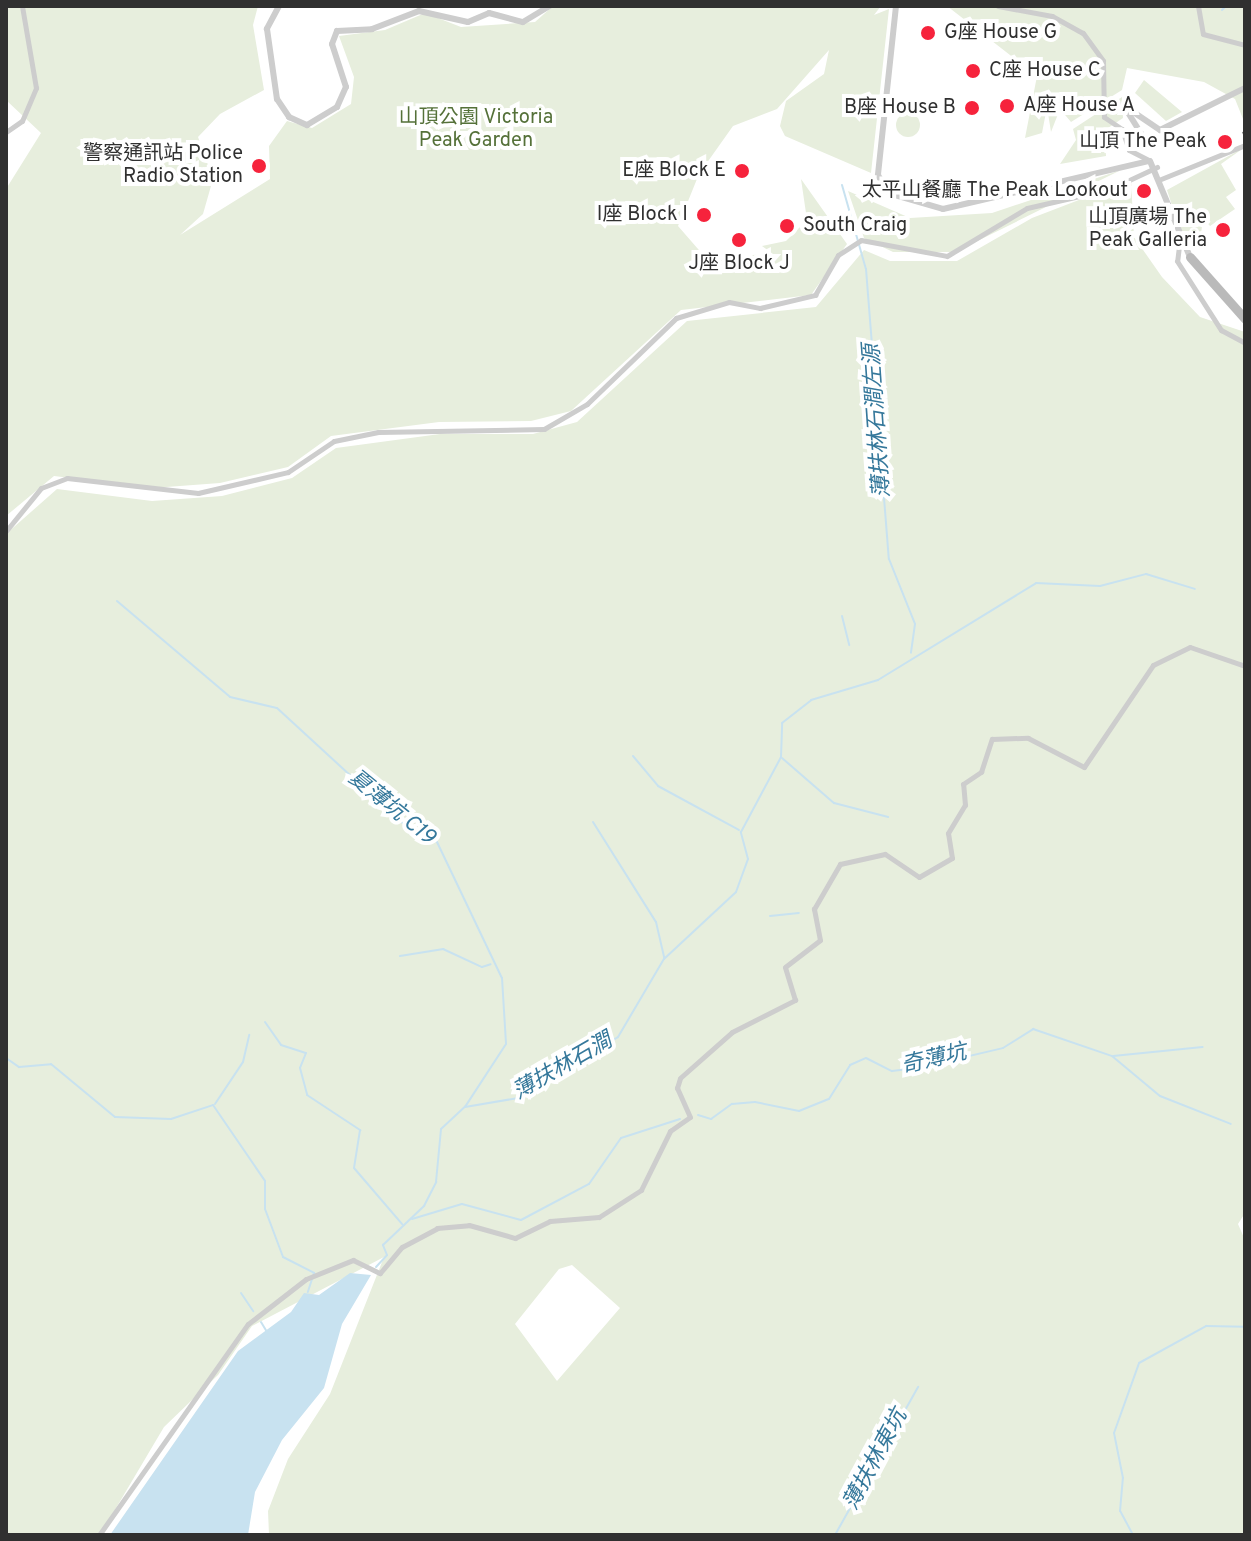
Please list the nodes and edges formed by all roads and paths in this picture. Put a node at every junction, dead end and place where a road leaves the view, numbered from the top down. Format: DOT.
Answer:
graph roads {
  1 [pos="22,6"];
  2 [pos="279,6"];
  3 [pos="550,6"];
  4 [pos="896,6"];
  5 [pos="998,6"];
  6 [pos="1198,6"];
  7 [pos="1245,45"];
  8 [pos="1245,88"];
  9 [pos="6,132"];
  10 [pos="1142,135"];
  11 [pos="1245,145"];
  12 [pos="1150,161"];
  13 [pos="1157,167"];
  14 [pos="1161,179"];
  15 [pos="1180,238"];
  16 [pos="1190,257"];
  17 [pos="1245,319"];
  18 [pos="1245,343"];
  19 [pos="6,531"];
  20 [pos="1245,666"];
  21 [pos="99,1535"];
  1 -- 9 [label="street"];
  2 -- 3 [label="street"];
  4 -- 12 [label="street"];
  5 -- 12 [label="street"];
  6 -- 7 [label="street"];
  8 -- 10 [label="street"];
  11 -- 14 [label="street"];
  12 -- 13 [label="street"];
  13 -- 14 [label="street"];
  13 -- 19 [label="street"];
  14 -- 15 [label="street"];
  15 -- 16 [label="street"];
  15 -- 18 [label="street"];
  16 -- 17 [label="main road"];
  20 -- 21 [label="street"];
}
